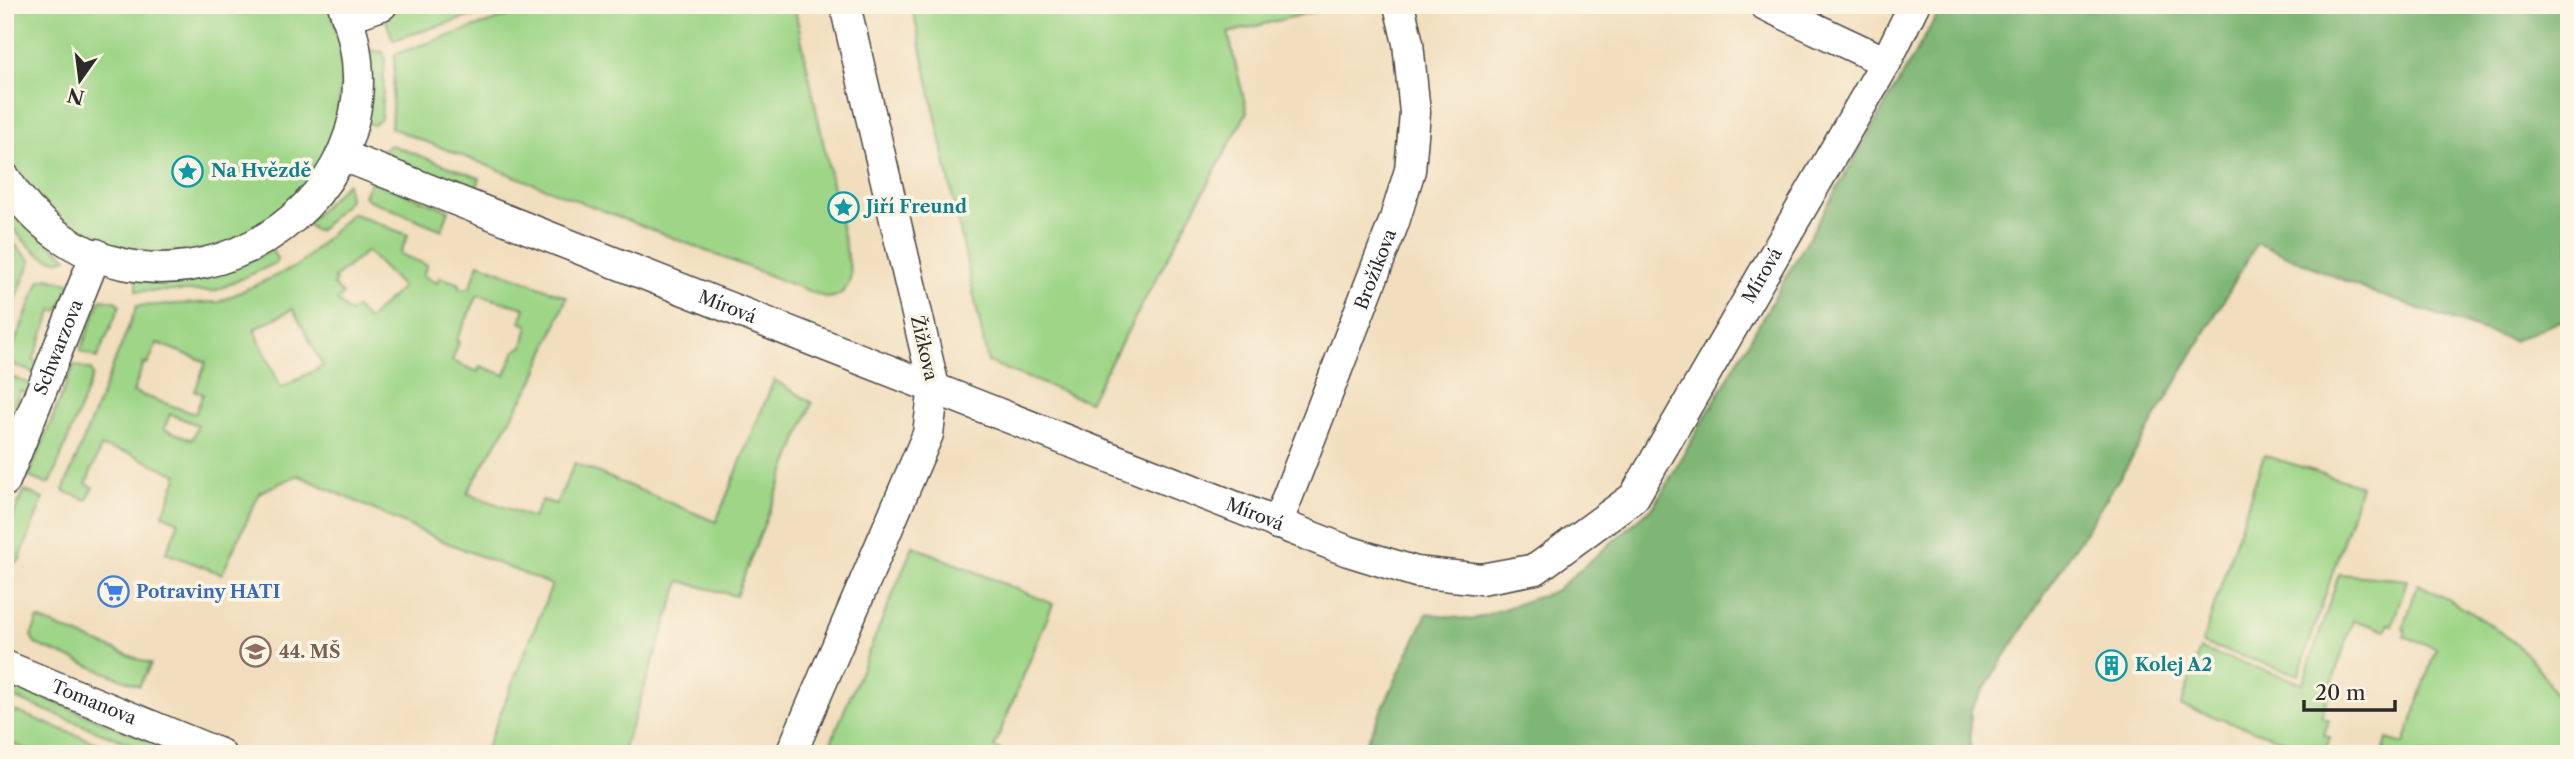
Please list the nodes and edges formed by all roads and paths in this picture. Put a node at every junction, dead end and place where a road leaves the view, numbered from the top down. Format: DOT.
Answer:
graph roads {
  1 [pos="382,5"];
  2 [pos="845,5"];
  3 [pos="1399,5"];
  4 [pos="1765,5"];
  5 [pos="1914,5"];
  6 [pos="345,11"];
  7 [pos="1886,62"];
  8 [pos="341,155"];
  9 [pos="5,178"];
  10 [pos="96,254"];
  11 [pos="934,387"];
  12 [pos="5,481"];
  13 [pos="1277,524"];
  14 [pos="5,666"];
  15 [pos="220,754"];
  16 [pos="791,754"];
  1 -- 6 [label="street"];
  2 -- 11 [label="street, Žižkova"];
  3 -- 13 [label="street, Brožíkova"];
  4 -- 7 [label="street"];
  5 -- 7 [label="street, Mírová"];
  6 -- 8 [label="street"];
  7 -- 13 [label="street, Mírová"];
  8 -- 10 [label="street"];
  8 -- 11 [label="street, Mírová"];
  9 -- 10 [label="street"];
  10 -- 12 [label="street, Schwarzova"];
  11 -- 13 [label="street, Mírová"];
  11 -- 16 [label="street, Žižkova"];
  14 -- 15 [label="street, Tomanova"];
}
